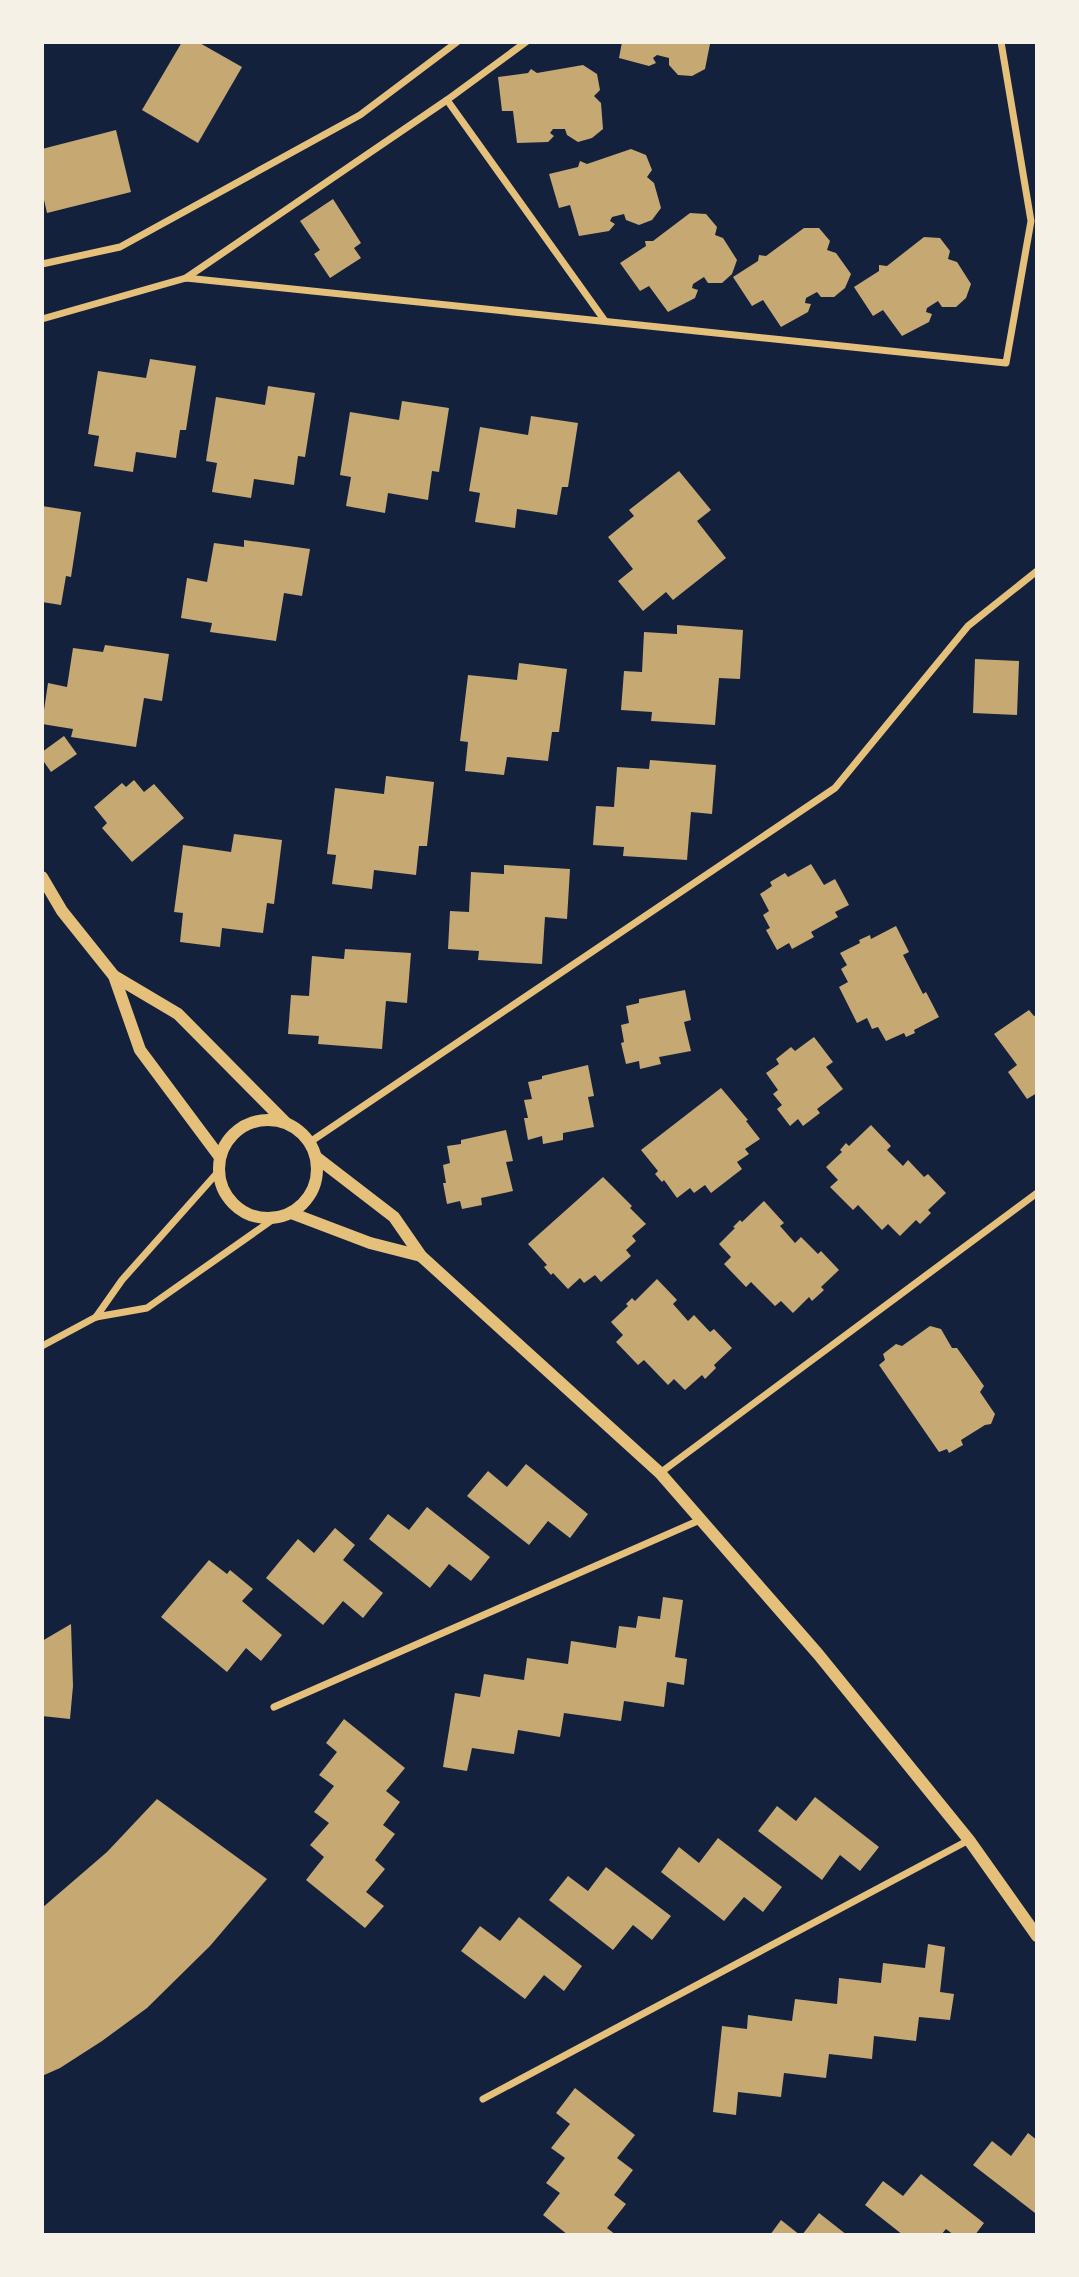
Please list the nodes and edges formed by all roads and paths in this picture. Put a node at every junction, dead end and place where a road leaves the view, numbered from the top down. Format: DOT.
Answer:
graph roads {
  1 [pos="457,42"];
  2 [pos="526,42"];
  3 [pos="1001,42"];
  4 [pos="447,100"];
  5 [pos="42,264"];
  6 [pos="186,278"];
  7 [pos="42,319"];
  8 [pos="605,321"];
  9 [pos="1037,571"];
  10 [pos="42,877"];
  11 [pos="114,976"];
  12 [pos="285,1122"];
  13 [pos="310,1142"];
  14 [pos="219,1156"];
  15 [pos="316,1157"];
  16 [pos="218,1172"];
  17 [pos="1037,1193"];
  18 [pos="291,1213"];
  19 [pos="275,1218"];
  20 [pos="421,1256"];
  21 [pos="96,1317"];
  22 [pos="42,1346"];
  23 [pos="660,1474"];
  24 [pos="700,1520"];
  25 [pos="274,1707"];
  26 [pos="969,1840"];
  27 [pos="1037,1936"];
  28 [pos="483,2099"];
  1 -- 5 [label="street"];
  2 -- 4 [label="street"];
  3 -- 8 [label="street"];
  4 -- 6 [label="street"];
  4 -- 8 [label="street"];
  6 -- 7 [label="street"];
  6 -- 8 [label="street"];
  9 -- 13 [label="street"];
  10 -- 11 [label="street"];
  11 -- 12 [label="street"];
  11 -- 14 [label="street"];
  12 -- 13 [label="street"];
  12 -- 14 [label="street"];
  13 -- 15 [label="street"];
  14 -- 16 [label="street"];
  15 -- 18 [label="street"];
  15 -- 20 [label="street"];
  16 -- 19 [label="street"];
  16 -- 21 [label="street"];
  17 -- 23 [label="street"];
  18 -- 19 [label="street"];
  18 -- 20 [label="street"];
  19 -- 21 [label="street"];
  20 -- 23 [label="street"];
  21 -- 22 [label="street"];
  23 -- 24 [label="street"];
  24 -- 25 [label="street"];
  24 -- 26 [label="street"];
  26 -- 27 [label="street"];
  26 -- 28 [label="street"];
}
